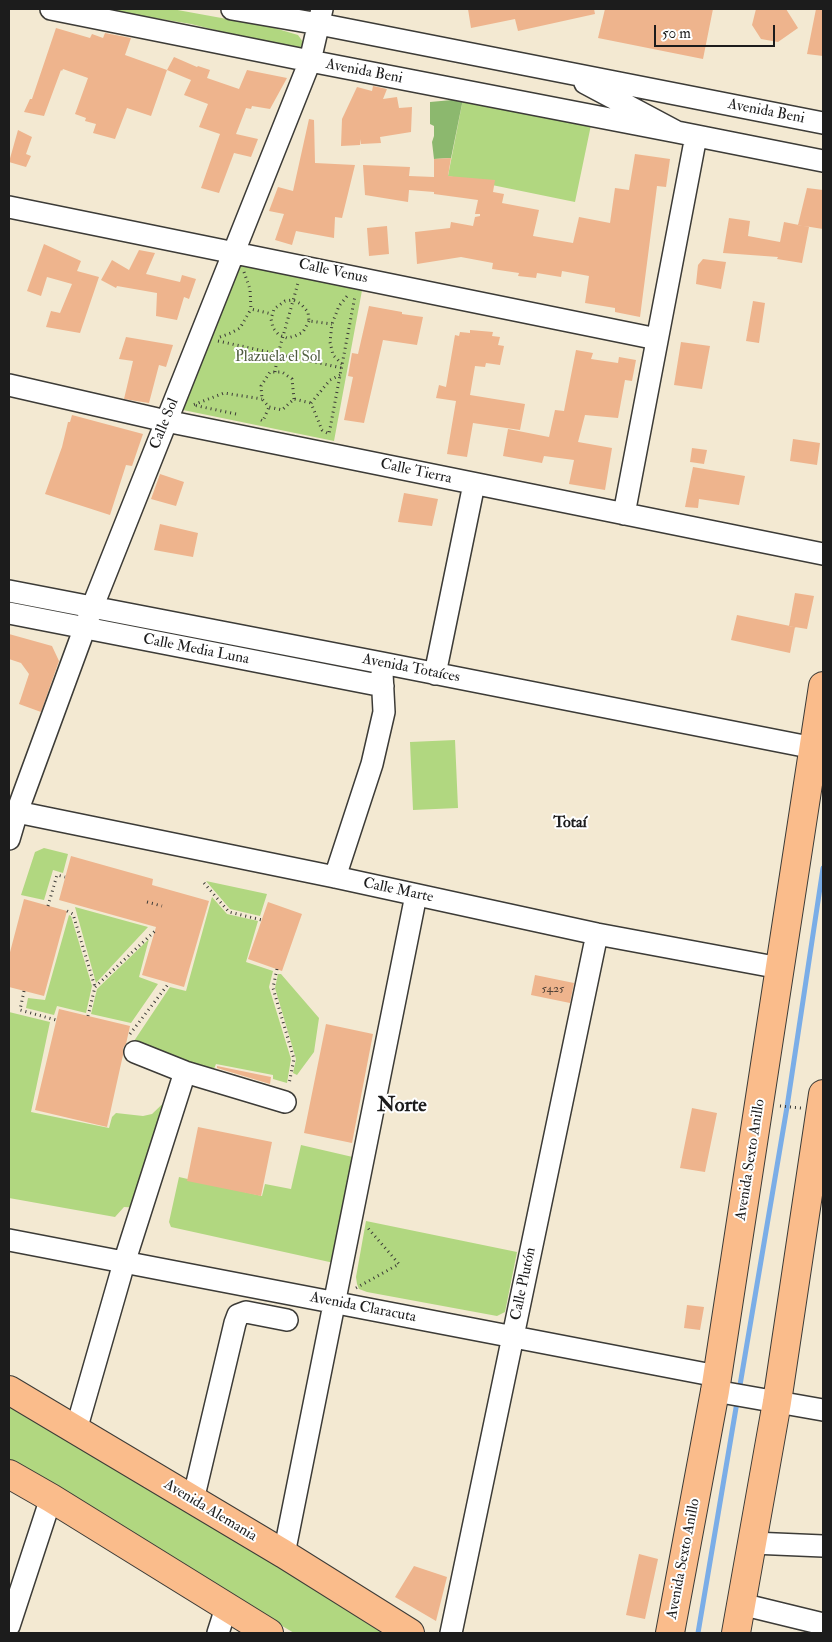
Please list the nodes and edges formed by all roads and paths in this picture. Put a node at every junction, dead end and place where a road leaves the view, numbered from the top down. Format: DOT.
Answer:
graph roads {
  1 [pos="51,9"];
  2 [pos="232,9"];
  3 [pos="320,16"];
  4 [pos="310,61"];
  5 [pos="562,71"];
  6 [pos="823,124"];
  7 [pos="686,134"];
  8 [pos="823,161"];
  9 [pos="9,207"];
  10 [pos="234,252"];
  11 [pos="300,275"];
  12 [pos="240,278"];
  13 [pos="293,300"];
  14 [pos="251,309"];
  15 [pos="272,314"];
  16 [pos="309,321"];
  17 [pos="332,324"];
  18 [pos="222,329"];
  19 [pos="283,336"];
  20 [pos="219,337"];
  21 [pos="657,339"];
  22 [pos="278,354"];
  23 [pos="342,366"];
  24 [pos="274,372"];
  25 [pos="340,374"];
  26 [pos="9,386"];
  27 [pos="262,399"];
  28 [pos="294,399"];
  29 [pos="310,403"];
  30 [pos="269,407"];
  31 [pos="237,415"];
  32 [pos="254,419"];
  33 [pos="166,421"];
  34 [pos="474,484"];
  35 [pos="624,514"];
  36 [pos="823,554"];
  37 [pos="9,591"];
  38 [pos="92,608"];
  39 [pos="9,613"];
  40 [pos="85,628"];
  41 [pos="382,663"];
  42 [pos="435,674"];
  43 [pos="383,686"];
  44 [pos="823,686"];
  45 [pos="814,748"];
  46 [pos="816,811"];
  47 [pos="17,812"];
  48 [pos="9,839"];
  49 [pos="65,877"];
  50 [pos="335,877"];
  51 [pos="204,883"];
  52 [pos="416,896"];
  53 [pos="147,902"];
  54 [pos="48,906"];
  55 [pos="162,906"];
  56 [pos="67,911"];
  57 [pos="262,920"];
  58 [pos="155,931"];
  59 [pos="597,934"];
  60 [pos="780,968"];
  61 [pos="277,969"];
  62 [pos="169,983"];
  63 [pos="95,987"];
  64 [pos="24,991"];
  65 [pos="88,1016"];
  66 [pos="56,1020"];
  67 [pos="131,1045"];
  68 [pos="185,1072"];
  69 [pos="823,1094"];
  70 [pos="285,1102"];
  71 [pos="776,1106"];
  72 [pos="797,1108"];
  73 [pos="364,1223"];
  74 [pos="9,1240"];
  75 [pos="124,1263"];
  76 [pos="356,1288"];
  77 [pos="335,1303"];
  78 [pos="287,1320"];
  79 [pos="513,1337"];
  80 [pos="716,1384"];
  81 [pos="9,1390"];
  82 [pos="777,1402"];
  83 [pos="823,1410"];
  84 [pos="76,1430"];
  85 [pos="9,1474"];
  86 [pos="50,1498"];
  87 [pos="192,1500"];
  88 [pos="752,1543"];
  89 [pos="823,1546"];
  90 [pos="284,1554"];
  91 [pos="740,1604"];
  92 [pos="226,1608"];
  93 [pos="823,1624"];
  94 [pos="9,1626"];
  95 [pos="218,1633"];
  96 [pos="269,1633"];
  97 [pos="410,1633"];
  98 [pos="451,1633"];
  99 [pos="670,1633"];
  100 [pos="736,1633"];
  1 -- 4 [label="street, Avenida Beni"];
  2 -- 3 [label="street, Avenida Beni"];
  3 -- 4 [label="street, Calle Sol"];
  3 -- 5 [label="street, Avenida Beni"];
  4 -- 7 [label="street, Avenida Beni"];
  4 -- 10 [label="street, Calle Sol"];
  5 -- 6 [label="street, Avenida Beni"];
  5 -- 7 [label="street, Avenida Beni"];
  7 -- 8 [label="street, Avenida Beni"];
  7 -- 21 [label="street"];
  9 -- 10 [label="street, Calle Venus"];
  10 -- 21 [label="street, Calle Venus"];
  10 -- 33 [label="street, Calle Sol"];
  11 -- 13 [label="path"];
  12 -- 14 [label="path"];
  13 -- 15 [label="path"];
  13 -- 16 [label="path"];
  13 -- 19 [label="path"];
  14 -- 15 [label="path"];
  14 -- 20 [label="path"];
  15 -- 19 [label="path"];
  16 -- 17 [label="path"];
  16 -- 19 [label="path"];
  17 -- 23 [label="path"];
  17 -- 23 [label="path"];
  18 -- 20 [label="path"];
  19 -- 22 [label="path"];
  20 -- 22 [label="path"];
  21 -- 35 [label="street"];
  22 -- 23 [label="path"];
  22 -- 24 [label="path"];
  23 -- 25 [label="path"];
  24 -- 27 [label="path"];
  24 -- 28 [label="path"];
  25 -- 29 [label="path"];
  25 -- 29 [label="path"];
  26 -- 33 [label="street, Calle Tierra"];
  27 -- 30 [label="path"];
  27 -- 31 [label="path"];
  28 -- 29 [label="path"];
  28 -- 30 [label="path"];
  30 -- 32 [label="path"];
  33 -- 34 [label="street, Calle Tierra"];
  33 -- 38 [label="street, Calle Sol"];
  34 -- 35 [label="street, Calle Tierra"];
  34 -- 42 [label="street"];
  35 -- 36 [label="street, Calle Tierra"];
  37 -- 38 [label="street, Avenida Totaíces"];
  38 -- 40 [label="street, Calle Sol"];
  38 -- 41 [label="street, Avenida Totaíces"];
  39 -- 40 [label="street, Calle Media Luna"];
  40 -- 43 [label="street, Calle Media Luna"];
  40 -- 47 [label="street, Calle Sol"];
  41 -- 42 [label="street, Avenida Totaíces"];
  41 -- 43 [label="street"];
  42 -- 45 [label="street, Avenida Totaíces"];
  43 -- 50 [label="street"];
  44 -- 45 [label="main road, Avenida Sexto Anillo"];
  45 -- 46 [label="main road, Avenida Sexto Anillo"];
  46 -- 60 [label="main road, Avenida Sexto Anillo"];
  47 -- 48 [label="street, Calle Sol"];
  47 -- 50 [label="street, Calle Marte"];
  49 -- 54 [label="path"];
  50 -- 52 [label="street, Calle Marte"];
  51 -- 57 [label="path"];
  52 -- 59 [label="street, Calle Marte"];
  52 -- 77 [label="street"];
  53 -- 55 [label="path"];
  56 -- 63 [label="path"];
  58 -- 63 [label="path"];
  59 -- 60 [label="street, Calle Marte"];
  59 -- 79 [label="street, Calle Plutón"];
  60 -- 80 [label="main road, Avenida Sexto Anillo"];
  61 -- 70 [label="path"];
  62 -- 67 [label="path"];
  63 -- 65 [label="path"];
  64 -- 66 [label="path"];
  67 -- 68 [label="street"];
  68 -- 70 [label="street"];
  68 -- 75 [label="street"];
  69 -- 82 [label="main road"];
  71 -- 72 [label="path"];
  73 -- 76 [label="path"];
  74 -- 75 [label="street, Avenida Claracuta"];
  75 -- 77 [label="street, Avenida Claracuta"];
  75 -- 84 [label="street"];
  77 -- 79 [label="street, Avenida Claracuta"];
  77 -- 90 [label="street"];
  78 -- 87 [label="street"];
  79 -- 80 [label="street, Avenida Claracuta"];
  79 -- 98 [label="street, Calle Plutón"];
  80 -- 82 [label="street, Avenida Claracuta"];
  80 -- 99 [label="main road, Avenida Sexto Anillo"];
  81 -- 84 [label="main road, Avenida Alemania"];
  82 -- 83 [label="street, Avenida Claracuta"];
  82 -- 88 [label="main road"];
  84 -- 87 [label="main road, Avenida Alemania"];
  85 -- 86 [label="main road"];
  86 -- 92 [label="main road"];
  86 -- 94 [label="street"];
  87 -- 90 [label="main road, Avenida Alemania"];
  88 -- 89 [label="street"];
  88 -- 91 [label="main road"];
  90 -- 97 [label="main road, Avenida Alemania"];
  91 -- 93 [label="street"];
  91 -- 100 [label="main road"];
  92 -- 95 [label="street"];
  92 -- 96 [label="main road"];
}
